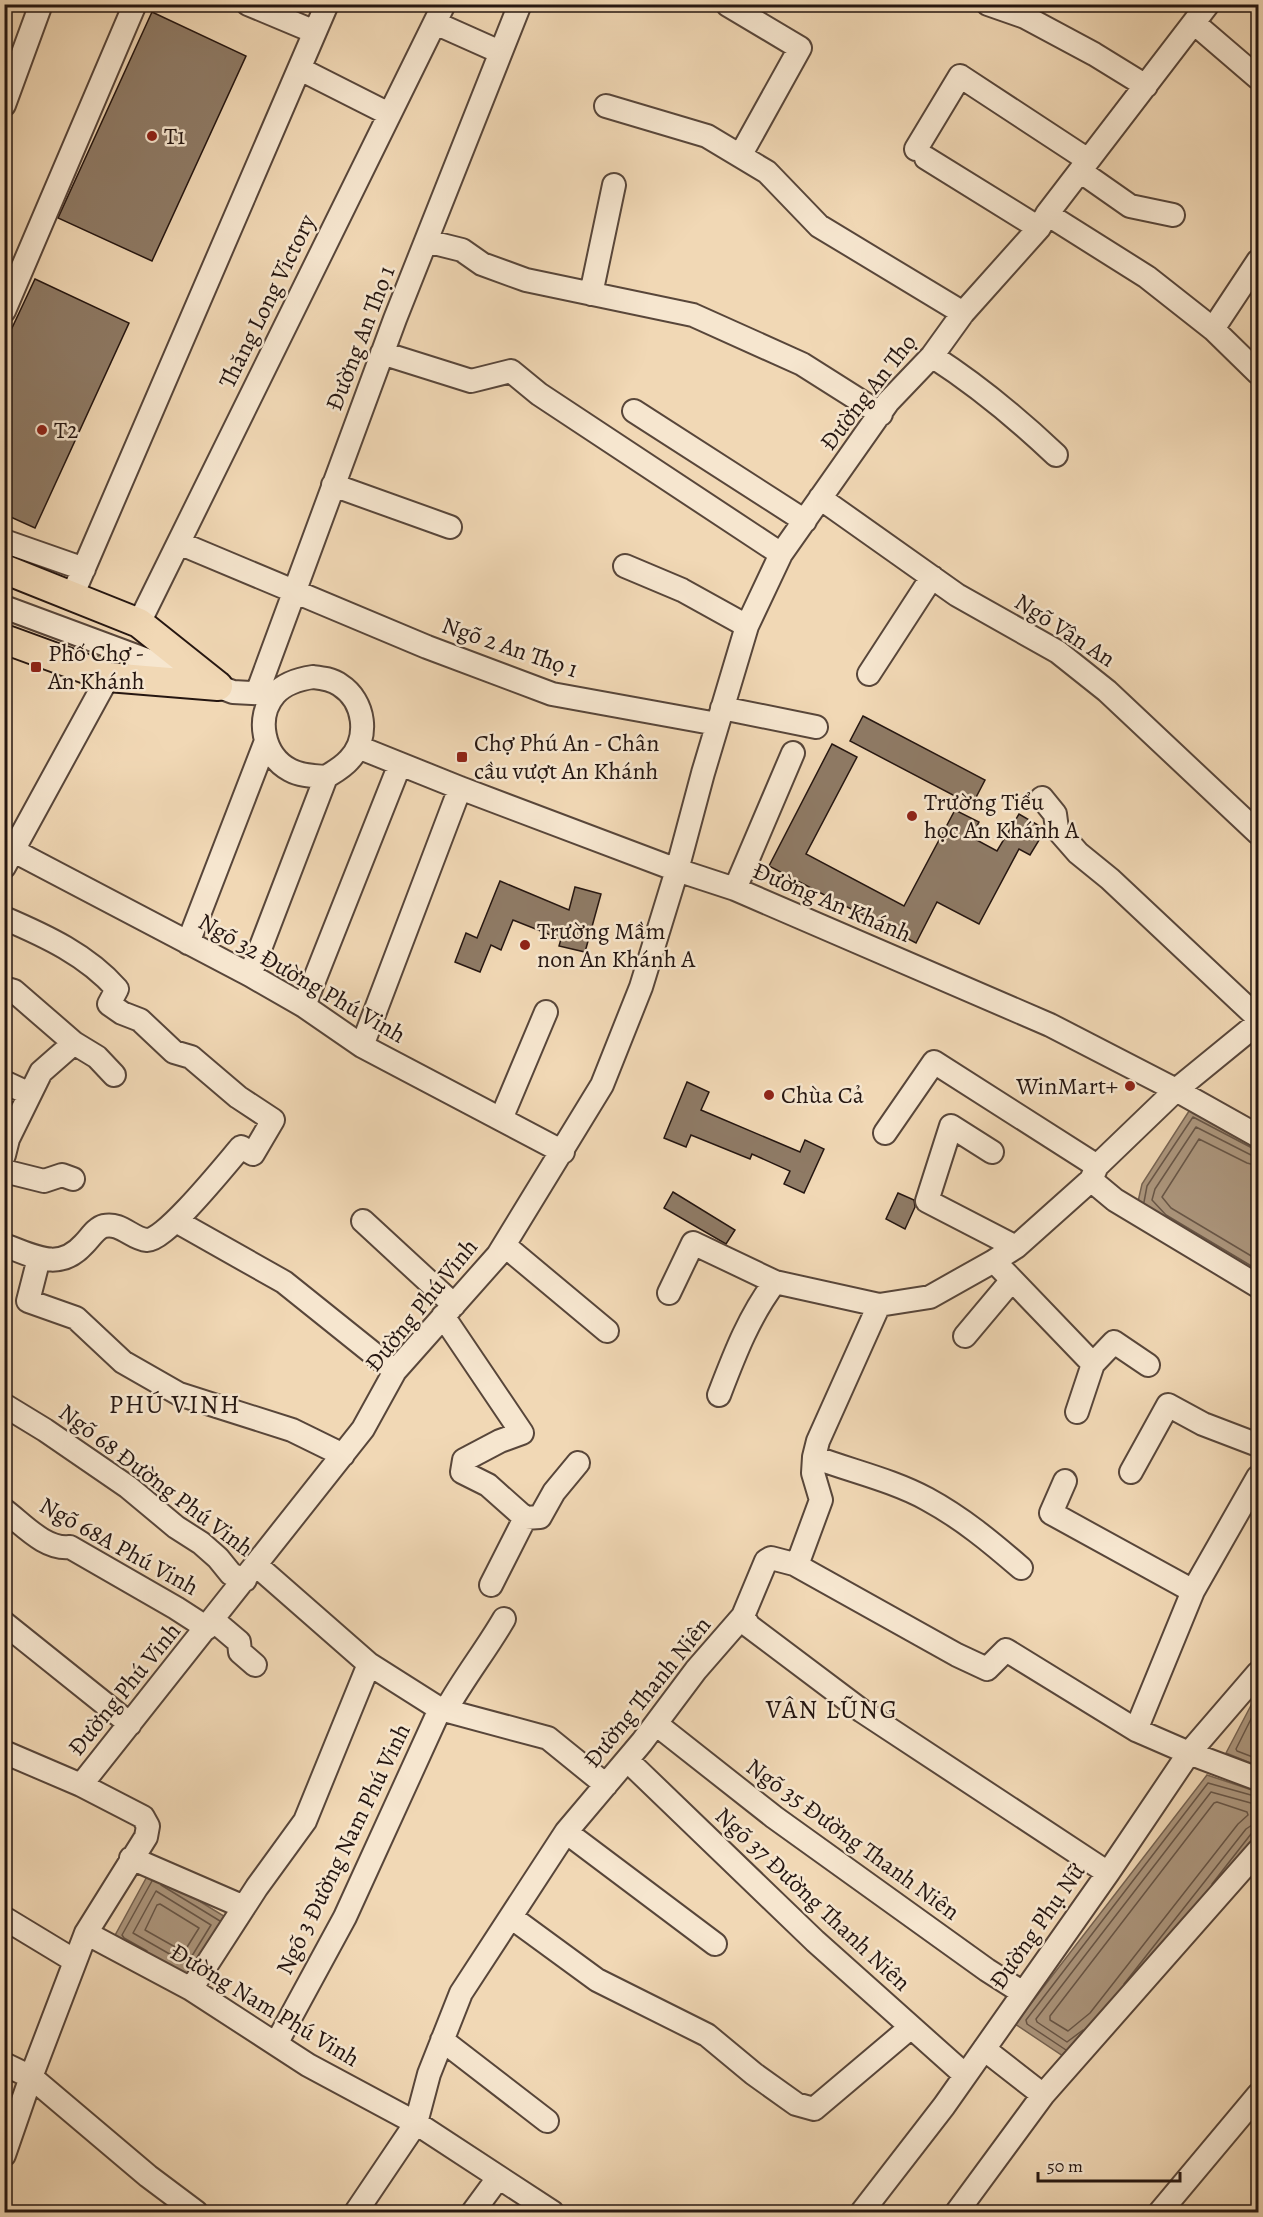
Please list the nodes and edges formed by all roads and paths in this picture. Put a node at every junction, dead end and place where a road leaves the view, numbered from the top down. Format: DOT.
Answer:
graph roads {
  1 [pos="41,4"];
  2 [pos="135,4"];
  3 [pos="248,4"];
  4 [pos="327,4"];
  5 [pos="520,4"];
  6 [pos="988,4"];
  7 [pos="1208,4"];
  8 [pos="728,5"];
  9 [pos="439,14"];
  10 [pos="1194,23"];
  11 [pos="315,32"];
  12 [pos="500,52"];
  13 [pos="300,69"];
  14 [pos="1258,78"];
  15 [pos="1146,86"];
  16 [pos="4,105"];
  17 [pos="606,106"];
  18 [pos="389,114"];
  19 [pos="740,156"];
  20 [pos="1084,165"];
  21 [pos="614,185"];
  22 [pos="1173,215"];
  23 [pos="1043,221"];
  24 [pos="426,241"];
  25 [pos="1258,261"];
  26 [pos="591,294"];
  27 [pos="4,311"];
  28 [pos="963,313"];
  29 [pos="1213,329"];
  30 [pos="382,353"];
  31 [pos="932,356"];
  32 [pos="1258,373"];
  33 [pos="634,411"];
  34 [pos="881,414"];
  35 [pos="1056,455"];
  36 [pos="333,485"];
  37 [pos="820,498"];
  38 [pos="805,521"];
  39 [pos="450,527"];
  40 [pos="4,541"];
  41 [pos="179,543"];
  42 [pos="781,554"];
  43 [pos="625,566"];
  44 [pos="4,569"];
  45 [pos="84,569"];
  46 [pos="932,577"];
  47 [pos="294,592"];
  48 [pos="72,596"];
  49 [pos="4,607"];
  50 [pos="139,623"];
  51 [pos="747,626"];
  52 [pos="4,639"];
  53 [pos="869,674"];
  54 [pos="108,677"];
  55 [pos="225,689"];
  56 [pos="266,693"];
  57 [pos="720,716"];
  58 [pos="816,727"];
  59 [pos="265,732"];
  60 [pos="358,747"];
  61 [pos="793,753"];
  62 [pos="400,764"];
  63 [pos="326,777"];
  64 [pos="460,788"];
  65 [pos="1042,798"];
  66 [pos="1258,833"];
  67 [pos="9,859"];
  68 [pos="677,870"];
  69 [pos="735,889"];
  70 [pos="4,918"];
  71 [pos="188,943"];
  72 [pos="250,975"];
  73 [pos="4,988"];
  74 [pos="304,1006"];
  75 [pos="546,1012"];
  76 [pos="1258,1017"];
  77 [pos="1258,1023"];
  78 [pos="74,1043"];
  79 [pos="362,1046"];
  80 [pos="114,1075"];
  81 [pos="4,1082"];
  82 [pos="1176,1090"];
  83 [pos="30,1094"];
  84 [pos="501,1119"];
  85 [pos="885,1133"];
  86 [pos="1258,1136"];
  87 [pos="563,1152"];
  88 [pos="992,1152"];
  89 [pos="4,1155"];
  90 [pos="4,1171"];
  91 [pos="1094,1173"];
  92 [pos="73,1179"];
  93 [pos="176,1221"];
  94 [pos="363,1221"];
  95 [pos="4,1245"];
  96 [pos="504,1245"];
  97 [pos="1016,1247"];
  98 [pos="39,1258"];
  99 [pos="994,1261"];
  100 [pos="1012,1280"];
  101 [pos="775,1282"];
  102 [pos="1258,1286"];
  103 [pos="669,1293"];
  104 [pos="879,1305"];
  105 [pos="448,1311"];
  106 [pos="608,1331"];
  107 [pos="965,1336"];
  108 [pos="1093,1364"];
  109 [pos="1148,1365"];
  110 [pos="395,1371"];
  111 [pos="719,1395"];
  112 [pos="4,1405"];
  113 [pos="1077,1412"];
  114 [pos="1258,1445"];
  115 [pos="343,1455"];
  116 [pos="814,1457"];
  117 [pos="578,1462"];
  118 [pos="1131,1472"];
  119 [pos="1258,1477"];
  120 [pos="1065,1481"];
  121 [pos="4,1510"];
  122 [pos="525,1518"];
  123 [pos="794,1564"];
  124 [pos="1021,1568"];
  125 [pos="250,1572"];
  126 [pos="491,1585"];
  127 [pos="1193,1591"];
  128 [pos="743,1616"];
  129 [pos="504,1619"];
  130 [pos="4,1623"];
  131 [pos="210,1624"];
  132 [pos="369,1664"];
  133 [pos="255,1665"];
  134 [pos="1258,1673"];
  135 [pos="443,1709"];
  136 [pos="130,1724"];
  137 [pos="656,1724"];
  138 [pos="1136,1730"];
  139 [pos="4,1752"];
  140 [pos="1189,1753"];
  141 [pos="627,1760"];
  142 [pos="1258,1779"];
  143 [pos="81,1785"];
  144 [pos="606,1785"];
  145 [pos="566,1832"];
  146 [pos="1258,1851"];
  147 [pos="131,1858"];
  148 [pos="1108,1873"];
  149 [pos="244,1907"];
  150 [pos="511,1917"];
  151 [pos="4,1918"];
  152 [pos="86,1933"];
  153 [pos="715,1944"];
  154 [pos="75,1961"];
  155 [pos="191,1989"];
  156 [pos="1023,1993"];
  157 [pos="911,2027"];
  158 [pos="442,2040"];
  159 [pos="276,2044"];
  160 [pos="984,2049"];
  161 [pos="4,2064"];
  162 [pos="965,2075"];
  163 [pos="31,2077"];
  164 [pos="1043,2095"];
  165 [pos="1258,2095"];
  166 [pos="547,2121"];
  167 [pos="416,2123"];
  168 [pos="4,2155"];
  169 [pos="498,2178"];
  170 [pos="196,2212"];
  171 [pos="356,2212"];
  172 [pos="473,2212"];
  173 [pos="552,2212"];
  174 [pos="862,2212"];
  175 [pos="957,2212"];
  176 [pos="1160,2212"];
  1 -- 16 [label="street"];
  2 -- 27 [label="street"];
  3 -- 11 [label="street"];
  4 -- 11 [label="street"];
  5 -- 12 [label="street, Đường An Thọ 1"];
  6 -- 15 [label="street"];
  7 -- 10 [label="street, Đường An Thọ"];
  8 -- 19 [label="street"];
  9 -- 12 [label="street"];
  9 -- 18 [label="street, Thăng Long Victory"];
  10 -- 14 [label="street"];
  10 -- 15 [label="street, Đường An Thọ"];
  11 -- 13 [label="street"];
  12 -- 24 [label="street, Đường An Thọ 1"];
  13 -- 18 [label="street"];
  13 -- 45 [label="street"];
  15 -- 20 [label="street, Đường An Thọ"];
  17 -- 19 [label="street"];
  18 -- 41 [label="street, Thăng Long Victory"];
  19 -- 28 [label="street"];
  20 -- 22 [label="street"];
  20 -- 23 [label="street, Đường An Thọ"];
  20 -- 23 [label="street"];
  21 -- 26 [label="street"];
  23 -- 28 [label="street, Đường An Thọ"];
  23 -- 29 [label="street"];
  24 -- 26 [label="street"];
  24 -- 30 [label="street, Đường An Thọ 1"];
  25 -- 29 [label="street"];
  26 -- 34 [label="street"];
  28 -- 31 [label="street, Đường An Thọ"];
  29 -- 32 [label="street"];
  30 -- 36 [label="street, Đường An Thọ 1"];
  30 -- 42 [label="street"];
  31 -- 34 [label="street, Đường An Thọ"];
  31 -- 35 [label="street"];
  33 -- 38 [label="street"];
  34 -- 37 [label="street, Đường An Thọ"];
  36 -- 39 [label="street"];
  36 -- 47 [label="street, Đường An Thọ 1"];
  37 -- 38 [label="street, Đường An Thọ"];
  37 -- 46 [label="street, Ngõ Vân An"];
  38 -- 42 [label="street, Đường An Thọ"];
  40 -- 45 [label="street"];
  41 -- 47 [label="street, Ngõ 2 An Thọ 1"];
  41 -- 50 [label="street, Thăng Long Victory"];
  42 -- 51 [label="street, Đường An Thọ"];
  43 -- 51 [label="street"];
  44 -- 48 [label="main road"];
  45 -- 48 [label="street"];
  46 -- 53 [label="street"];
  46 -- 66 [label="street, Ngõ Vân An"];
  47 -- 56 [label="street, Đường An Thọ 1"];
  47 -- 57 [label="street, Ngõ 2 An Thọ 1"];
  48 -- 50 [label="main road"];
  49 -- 55 [label="street"];
  50 -- 55 [label="main road"];
  51 -- 57 [label="street, Đường An Thọ"];
  52 -- 54 [label="main road"];
  54 -- 55 [label="main road"];
  54 -- 67 [label="street"];
  55 -- 56 [label="street"];
  55 -- 59 [label="street"];
  56 -- 59 [label="street"];
  56 -- 60 [label="street"];
  57 -- 58 [label="street, Ngõ 2 An Thọ 1"];
  57 -- 68 [label="street, Đường An Thọ"];
  59 -- 63 [label="street"];
  59 -- 71 [label="street"];
  60 -- 62 [label="street, Đường An Khánh"];
  60 -- 63 [label="street"];
  61 -- 69 [label="street"];
  62 -- 64 [label="street, Đường An Khánh"];
  62 -- 74 [label="street"];
  63 -- 72 [label="street"];
  64 -- 68 [label="street, Đường An Khánh"];
  64 -- 79 [label="street"];
  65 -- 76 [label="street"];
  67 -- 71 [label="street, Ngõ 32 Đường Phú Vinh"];
  68 -- 69 [label="street, Đường An Khánh"];
  68 -- 87 [label="street, Đường Phú Vinh"];
  69 -- 82 [label="street, Đường An Khánh"];
  70 -- 93 [label="street"];
  71 -- 72 [label="street, Ngõ 32 Đường Phú Vinh"];
  72 -- 74 [label="street, Ngõ 32 Đường Phú Vinh"];
  73 -- 78 [label="street"];
  74 -- 79 [label="street, Ngõ 32 Đường Phú Vinh"];
  75 -- 84 [label="street"];
  77 -- 82 [label="street"];
  78 -- 80 [label="street"];
  78 -- 83 [label="street"];
  79 -- 84 [label="street, Ngõ 32 Đường Phú Vinh"];
  81 -- 83 [label="street"];
  82 -- 86 [label="street, Đường An Khánh"];
  82 -- 91 [label="street"];
  83 -- 89 [label="street"];
  84 -- 87 [label="street, Ngõ 32 Đường Phú Vinh"];
  85 -- 91 [label="street"];
  87 -- 96 [label="street, Đường Phú Vinh"];
  88 -- 97 [label="street"];
  90 -- 92 [label="street"];
  91 -- 97 [label="street"];
  91 -- 102 [label="street"];
  93 -- 98 [label="street"];
  93 -- 110 [label="street"];
  94 -- 105 [label="street"];
  95 -- 98 [label="street"];
  96 -- 105 [label="street, Đường Phú Vinh"];
  96 -- 106 [label="street"];
  97 -- 99 [label="street"];
  98 -- 115 [label="street"];
  99 -- 100 [label="street"];
  99 -- 104 [label="street"];
  100 -- 107 [label="street"];
  100 -- 108 [label="street"];
  101 -- 103 [label="street"];
  101 -- 104 [label="street"];
  101 -- 111 [label="street"];
  104 -- 116 [label="street"];
  105 -- 110 [label="street, Đường Phú Vinh"];
  105 -- 122 [label="street"];
  108 -- 109 [label="street"];
  108 -- 113 [label="street"];
  110 -- 115 [label="street, Đường Phú Vinh"];
  112 -- 125 [label="street, Ngõ 68 Đường Phú Vinh"];
  114 -- 118 [label="street"];
  115 -- 125 [label="street, Đường Phú Vinh"];
  116 -- 123 [label="street"];
  116 -- 124 [label="street"];
  117 -- 122 [label="street"];
  119 -- 127 [label="street"];
  120 -- 127 [label="street"];
  121 -- 131 [label="street, Ngõ 68A Phú Vinh"];
  122 -- 126 [label="street"];
  123 -- 128 [label="street, Đường Thanh Niên"];
  123 -- 138 [label="street"];
  125 -- 131 [label="street, Đường Phú Vinh"];
  125 -- 132 [label="street, Ngõ 68 Đường Phú Vinh"];
  127 -- 138 [label="street"];
  128 -- 137 [label="street, Đường Thanh Niên"];
  128 -- 148 [label="street"];
  129 -- 135 [label="street, Ngõ 3 Đường Nam Phú Vinh"];
  130 -- 136 [label="street"];
  131 -- 133 [label="street, Ngõ 68A Phú Vinh"];
  131 -- 136 [label="street, Đường Phú Vinh"];
  132 -- 135 [label="street, Ngõ 68 Đường Phú Vinh"];
  132 -- 149 [label="street"];
  134 -- 140 [label="street, Đường Phụ Nữ"];
  135 -- 144 [label="street, Ngõ 68 Đường Phú Vinh"];
  135 -- 159 [label="street, Ngõ 3 Đường Nam Phú Vinh"];
  136 -- 143 [label="street, Đường Phú Vinh"];
  137 -- 141 [label="street, Đường Thanh Niên"];
  137 -- 156 [label="street, Ngõ 35 Đường Thanh Niên"];
  138 -- 140 [label="street"];
  139 -- 143 [label="street"];
  140 -- 142 [label="street"];
  140 -- 148 [label="street, Đường Phụ Nữ"];
  141 -- 144 [label="street, Đường Thanh Niên"];
  141 -- 157 [label="street, Ngõ 37 Đường Thanh Niên"];
  143 -- 147 [label="street"];
  144 -- 145 [label="street, Đường Thanh Niên"];
  145 -- 150 [label="street, Đường Thanh Niên"];
  145 -- 153 [label="street"];
  146 -- 164 [label="street"];
  147 -- 149 [label="street"];
  147 -- 152 [label="street"];
  148 -- 156 [label="street, Đường Phụ Nữ"];
  149 -- 155 [label="street"];
  150 -- 157 [label="street"];
  150 -- 158 [label="street, Đường Thanh Niên"];
  151 -- 154 [label="street"];
  152 -- 154 [label="street"];
  152 -- 155 [label="street, Đường Nam Phú Vinh"];
  154 -- 163 [label="street"];
  155 -- 159 [label="street, Đường Nam Phú Vinh"];
  156 -- 160 [label="street, Đường Phụ Nữ"];
  157 -- 162 [label="street, Ngõ 37 Đường Thanh Niên"];
  158 -- 166 [label="street"];
  158 -- 167 [label="street, Đường Thanh Niên"];
  159 -- 167 [label="street, Đường Nam Phú Vinh"];
  160 -- 162 [label="street, Đường Phụ Nữ"];
  160 -- 164 [label="street"];
  161 -- 163 [label="street"];
  162 -- 174 [label="street, Đường Phụ Nữ"];
  163 -- 168 [label="street"];
  163 -- 170 [label="street"];
  164 -- 175 [label="street"];
  165 -- 176 [label="street"];
  167 -- 169 [label="street, Đường Nam Phú Vinh"];
  167 -- 171 [label="street, Đường Thanh Niên"];
  169 -- 172 [label="street"];
  169 -- 173 [label="street, Đường Nam Phú Vinh"];
}
